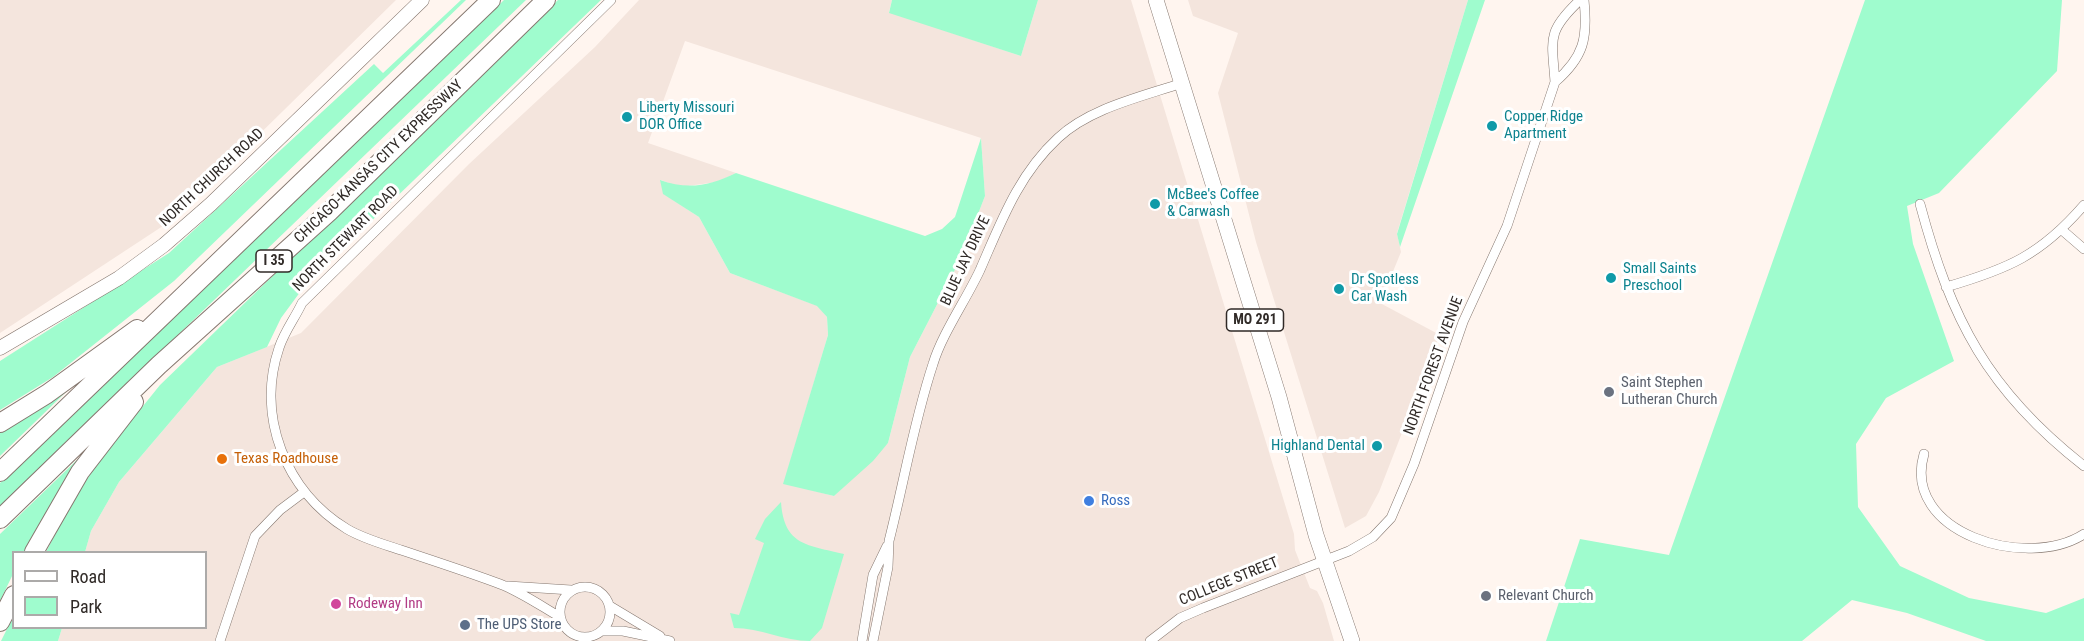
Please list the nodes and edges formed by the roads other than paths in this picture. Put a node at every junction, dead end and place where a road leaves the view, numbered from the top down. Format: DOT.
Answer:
graph roads {
  1 [pos="422,0"];
  2 [pos="491,0"];
  3 [pos="546,0"];
  4 [pos="610,0"];
  5 [pos="1156,0"];
  6 [pos="1582,0"];
  7 [pos="1555,82"];
  8 [pos="1182,83"];
  9 [pos="1920,204"];
  10 [pos="2084,205"];
  11 [pos="2062,230"];
  12 [pos="2084,249"];
  13 [pos="1946,287"];
  14 [pos="172,307"];
  15 [pos="0,348"];
  16 [pos="159,364"];
  17 [pos="0,423"];
  18 [pos="1924,454"];
  19 [pos="2084,466"];
  20 [pos="0,472"];
  21 [pos="304,492"];
  22 [pos="0,519"];
  23 [pos="2084,534"];
  24 [pos="890,541"];
  25 [pos="35,551"];
  26 [pos="1326,561"];
  27 [pos="502,585"];
  28 [pos="571,590"];
  29 [pos="12,599"];
  30 [pos="610,606"];
  31 [pos="561,620"];
  32 [pos="0,622"];
  33 [pos="595,636"];
  34 [pos="668,640"];
  35 [pos="220,641"];
  36 [pos="566,641"];
  37 [pos="862,641"];
  38 [pos="873,641"];
  39 [pos="1150,641"];
  40 [pos="1352,641"];
  1 -- 15 [label="main road, NORTH CHURCH ROAD"];
  2 -- 14 [label="highway, I 35"];
  3 -- 16 [label="highway, CHICAGO-KANSAS CITY EXPRESSWAY / I 35"];
  4 -- 21 [label="street, NORTH STEWART ROAD"];
  5 -- 8 [label="main road, MO 291"];
  6 -- 7 [label="street, NORTH FOREST AVENUE"];
  6 -- 7 [label="street, NORTH FOREST AVENUE"];
  7 -- 26 [label="street, NORTH FOREST AVENUE"];
  8 -- 24 [label="street, BLUE JAY DRIVE"];
  8 -- 26 [label="main road, MO 291"];
  9 -- 13 [label="street"];
  10 -- 11 [label="street"];
  11 -- 12 [label="street"];
  11 -- 13 [label="street"];
  13 -- 19 [label="street"];
  14 -- 17 [label="highway"];
  14 -- 20 [label="highway, I 35"];
  16 -- 22 [label="highway, CHICAGO-KANSAS CITY EXPRESSWAY / I 35"];
  16 -- 25 [label="highway"];
  18 -- 23 [label="street"];
  21 -- 27 [label="street, NORTH STEWART ROAD"];
  21 -- 35 [label="street"];
  24 -- 37 [label="street, BLUE JAY DRIVE"];
  24 -- 38 [label="street, BLUE JAY DRIVE"];
  26 -- 39 [label="street, COLLEGE STREET"];
  26 -- 40 [label="main road, MO 291"];
  27 -- 28 [label="street, NORTH STEWART ROAD"];
  27 -- 31 [label="street, NORTH STEWART ROAD"];
  28 -- 30 [label="street"];
  28 -- 31 [label="street"];
  29 -- 32 [label="highway"];
  30 -- 33 [label="street"];
  30 -- 34 [label="street"];
  31 -- 33 [label="street"];
  31 -- 36 [label="street"];
  33 -- 34 [label="street"];
}
